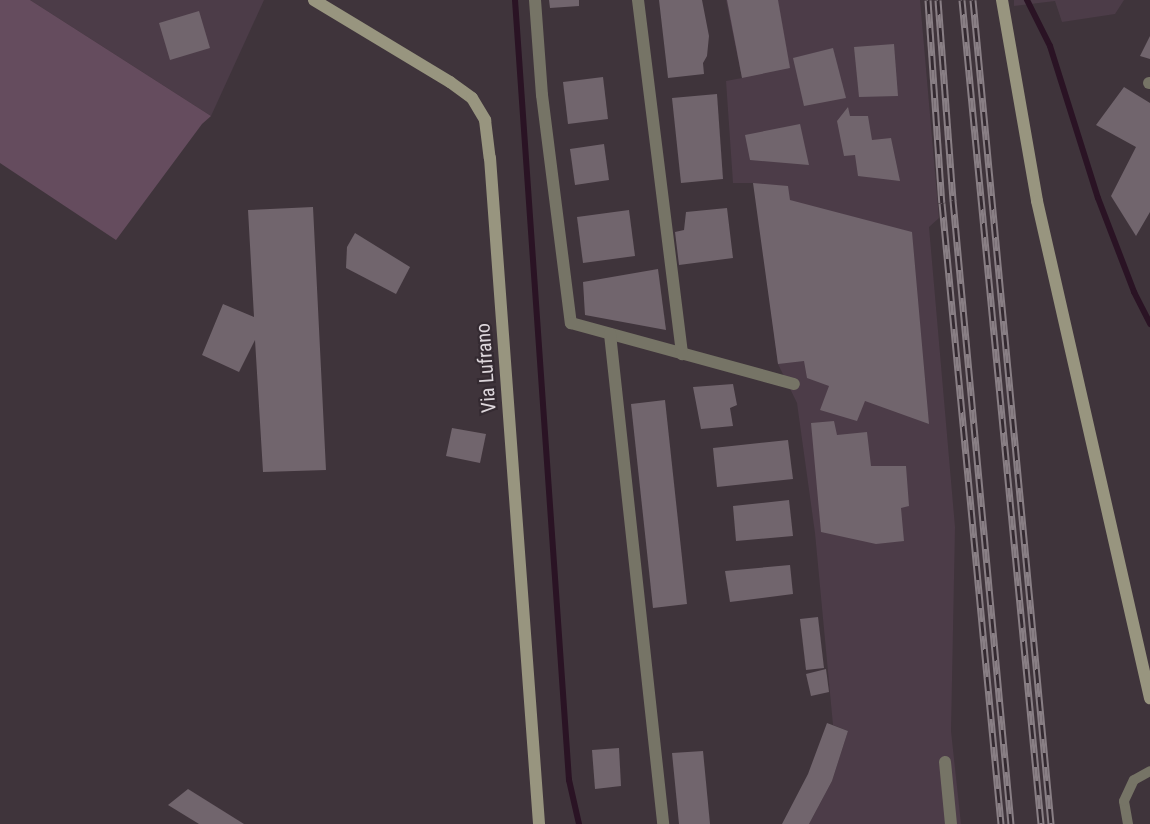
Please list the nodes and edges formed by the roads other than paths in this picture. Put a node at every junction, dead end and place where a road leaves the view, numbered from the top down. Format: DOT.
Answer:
graph roads {
  1 [pos="314,0"];
  2 [pos="535,0"];
  3 [pos="638,0"];
  4 [pos="1002,0"];
  5 [pos="610,334"];
  6 [pos="682,354"];
  7 [pos="794,384"];
  8 [pos="1150,698"];
  9 [pos="945,762"];
  10 [pos="1150,771"];
  11 [pos="539,824"];
  12 [pos="663,824"];
  13 [pos="951,824"];
  14 [pos="1128,824"];
  1 -- 11 [label="street, Via Lufrano"];
  2 -- 5 [label="street"];
  3 -- 6 [label="street"];
  4 -- 8 [label="street"];
  5 -- 6 [label="street"];
  5 -- 12 [label="street"];
  6 -- 7 [label="street"];
  9 -- 13 [label="street"];
  10 -- 14 [label="lane"];
}
